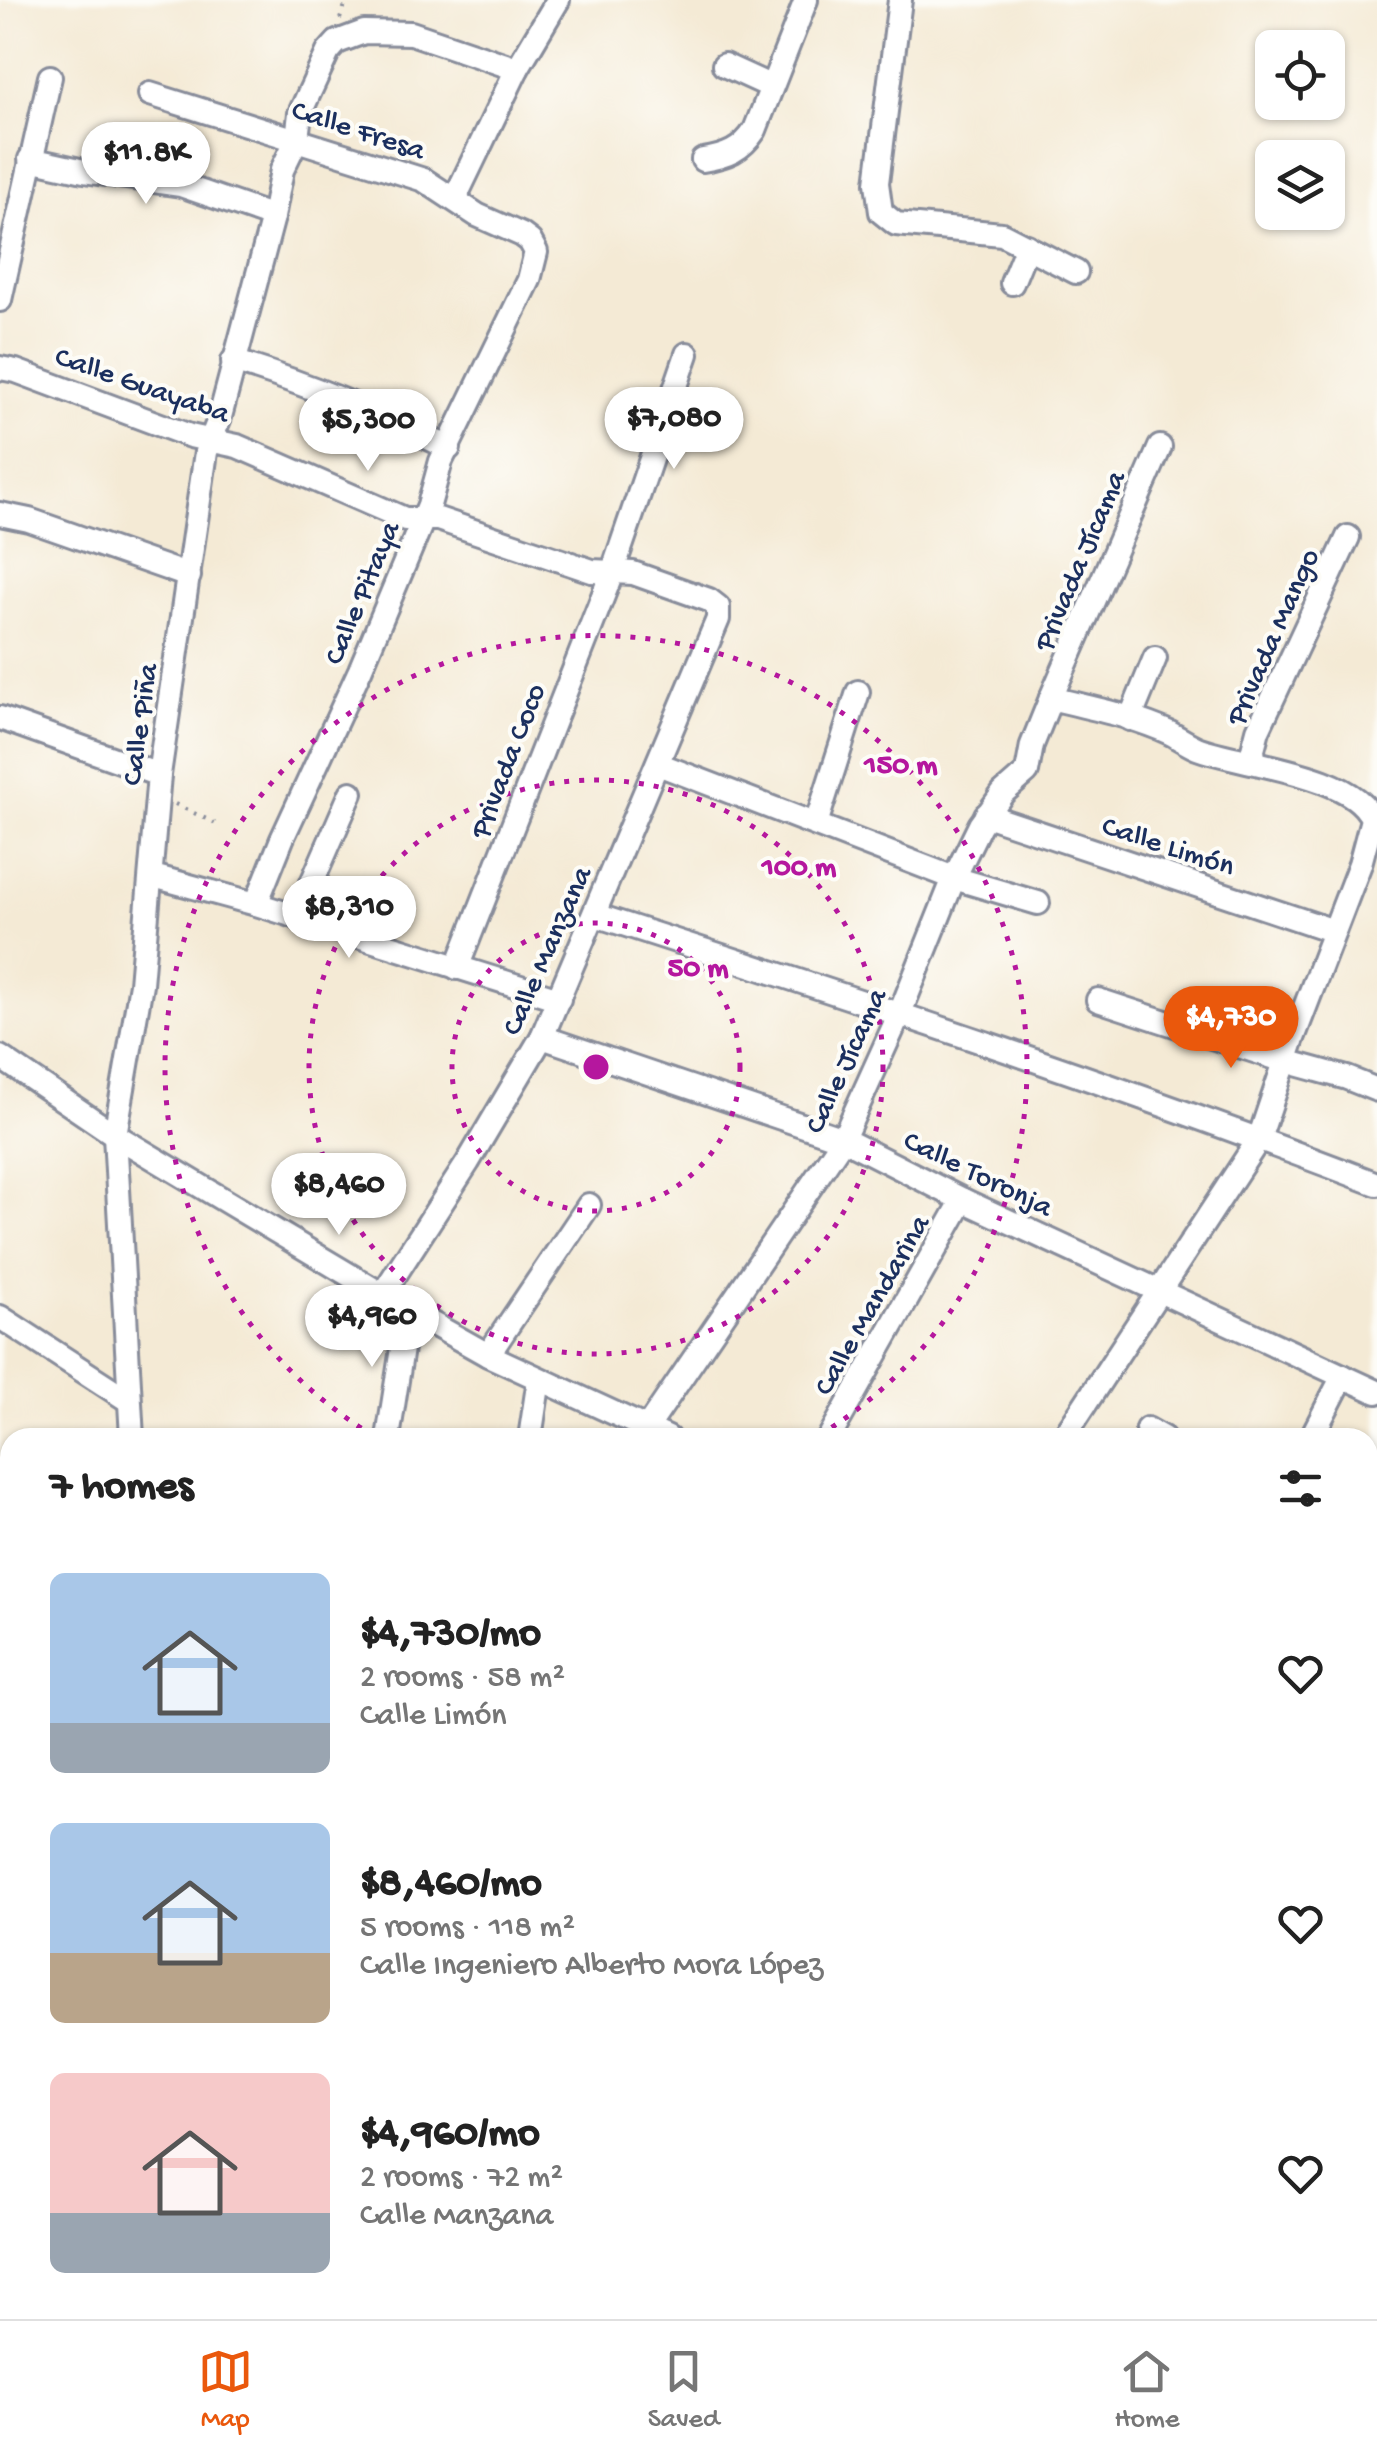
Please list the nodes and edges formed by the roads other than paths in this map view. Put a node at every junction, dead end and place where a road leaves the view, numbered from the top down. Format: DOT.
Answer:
graph roads {
  1 [pos="558,0"];
  2 [pos="806,0"];
  3 [pos="900,0"];
  4 [pos="724,66"];
  5 [pos="517,69"];
  6 [pos="50,78"];
  7 [pos="770,86"];
  8 [pos="150,94"];
  9 [pos="297,138"];
  10 [pos="30,159"];
  11 [pos="703,160"];
  12 [pos="455,198"];
  13 [pos="273,218"];
  14 [pos="534,246"];
  15 [pos="1028,246"];
  16 [pos="1076,272"];
  17 [pos="1012,283"];
  18 [pos="0,300"];
  19 [pos="687,354"];
  20 [pos="233,362"];
  21 [pos="0,368"];
  22 [pos="210,441"];
  23 [pos="1160,447"];
  24 [pos="449,448"];
  25 [pos="0,514"];
  26 [pos="422,518"];
  27 [pos="1348,537"];
  28 [pos="612,573"];
  29 [pos="189,576"];
  30 [pos="718,607"];
  31 [pos="1155,658"];
  32 [pos="858,692"];
  33 [pos="1051,698"];
  34 [pos="0,718"];
  35 [pos="1130,719"];
  36 [pos="1254,760"];
  37 [pos="658,764"];
  38 [pos="158,785"];
  39 [pos="351,793"];
  40 [pos="986,815"];
  41 [pos="816,824"];
  42 [pos="1369,867"];
  43 [pos="152,876"];
  44 [pos="954,878"];
  45 [pos="256,904"];
  46 [pos="1038,904"];
  47 [pos="595,914"];
  48 [pos="297,917"];
  49 [pos="1334,931"];
  50 [pos="457,968"];
  51 [pos="559,999"];
  52 [pos="1098,1000"];
  53 [pos="900,1013"];
  54 [pos="542,1037"];
  55 [pos="0,1056"];
  56 [pos="1285,1062"];
  57 [pos="1377,1090"];
  58 [pos="115,1135"];
  59 [pos="842,1139"];
  60 [pos="1259,1139"];
  61 [pos="1377,1184"];
  62 [pos="964,1200"];
  63 [pos="589,1205"];
  64 [pos="1161,1290"];
  65 [pos="382,1294"];
  66 [pos="408,1310"];
  67 [pos="0,1317"];
  68 [pos="488,1355"];
  69 [pos="1343,1376"];
  70 [pos="539,1379"];
  71 [pos="1377,1392"];
  72 [pos="128,1400"];
  73 [pos="131,1428"];
  74 [pos="390,1428"];
  75 [pos="532,1428"];
  76 [pos="647,1428"];
  77 [pos="661,1428"];
  78 [pos="834,1428"];
  79 [pos="1071,1428"];
  80 [pos="1316,1428"];
  1 -- 5 [label="street"];
  2 -- 7 [label="street"];
  3 -- 15 [label="street"];
  4 -- 7 [label="street"];
  5 -- 9 [label="street, Calle Piña"];
  5 -- 12 [label="street"];
  6 -- 10 [label="street"];
  7 -- 11 [label="street"];
  8 -- 9 [label="street, Calle Fresa"];
  9 -- 12 [label="street, Calle Fresa"];
  9 -- 13 [label="street, Calle Piña"];
  10 -- 13 [label="street"];
  10 -- 18 [label="street"];
  12 -- 14 [label="street, Calle Fresa"];
  13 -- 20 [label="street, Calle Piña"];
  14 -- 24 [label="street, Calle Pitaya"];
  15 -- 16 [label="street"];
  15 -- 17 [label="street"];
  19 -- 28 [label="street, Privada Coco"];
  20 -- 22 [label="street, Calle Piña"];
  20 -- 24 [label="street"];
  21 -- 22 [label="street, Calle Guayaba"];
  22 -- 26 [label="street, Calle Guayaba"];
  22 -- 29 [label="street, Calle Piña"];
  23 -- 33 [label="street, Privada Jícama"];
  24 -- 26 [label="street, Calle Pitaya"];
  25 -- 29 [label="street"];
  26 -- 28 [label="street, Calle Guayaba"];
  26 -- 45 [label="street, Calle Pitaya"];
  27 -- 36 [label="street, Privada Mango"];
  28 -- 30 [label="street, Calle Guayaba"];
  28 -- 50 [label="street, Privada Coco"];
  29 -- 38 [label="street, Calle Piña"];
  30 -- 37 [label="street, Calle Manzana"];
  31 -- 35 [label="street"];
  32 -- 41 [label="street"];
  33 -- 35 [label="street"];
  33 -- 40 [label="street, Calle Jícama"];
  34 -- 38 [label="street"];
  35 -- 36 [label="street"];
  36 -- 42 [label="street"];
  37 -- 41 [label="street"];
  37 -- 47 [label="street, Calle Manzana"];
  38 -- 43 [label="street, Calle Piña"];
  39 -- 48 [label="street"];
  40 -- 44 [label="street, Calle Jícama"];
  40 -- 49 [label="street, Calle Limón"];
  41 -- 44 [label="street"];
  42 -- 49 [label="street"];
  43 -- 45 [label="street"];
  43 -- 58 [label="street, Calle Piña"];
  44 -- 46 [label="street"];
  44 -- 53 [label="street, Calle Jícama"];
  45 -- 48 [label="street"];
  47 -- 51 [label="street, Calle Manzana"];
  47 -- 53 [label="street"];
  48 -- 50 [label="street"];
  49 -- 56 [label="street"];
  50 -- 51 [label="street"];
  51 -- 54 [label="street, Calle Manzana"];
  52 -- 56 [label="street"];
  53 -- 59 [label="street, Calle Jícama"];
  53 -- 60 [label="street"];
  54 -- 59 [label="street, Calle Toronja"];
  54 -- 65 [label="street, Calle Manzana"];
  55 -- 58 [label="street"];
  56 -- 57 [label="street"];
  56 -- 60 [label="street"];
  58 -- 65 [label="street"];
  58 -- 72 [label="street, Calle Piña"];
  59 -- 62 [label="street, Calle Toronja"];
  59 -- 77 [label="street, Calle Jícama"];
  60 -- 61 [label="street"];
  60 -- 64 [label="street"];
  62 -- 64 [label="street, Calle Toronja"];
  62 -- 78 [label="street, Calle Mandarina"];
  63 -- 68 [label="street"];
  64 -- 69 [label="street, Calle Toronja"];
  64 -- 79 [label="street"];
  65 -- 66 [label="street"];
  66 -- 68 [label="street"];
  66 -- 74 [label="street"];
  67 -- 72 [label="street"];
  68 -- 70 [label="street"];
  69 -- 71 [label="street, Calle Toronja"];
  69 -- 80 [label="street"];
  70 -- 75 [label="street"];
  70 -- 76 [label="street"];
  72 -- 73 [label="street, Calle Piña"];
}
